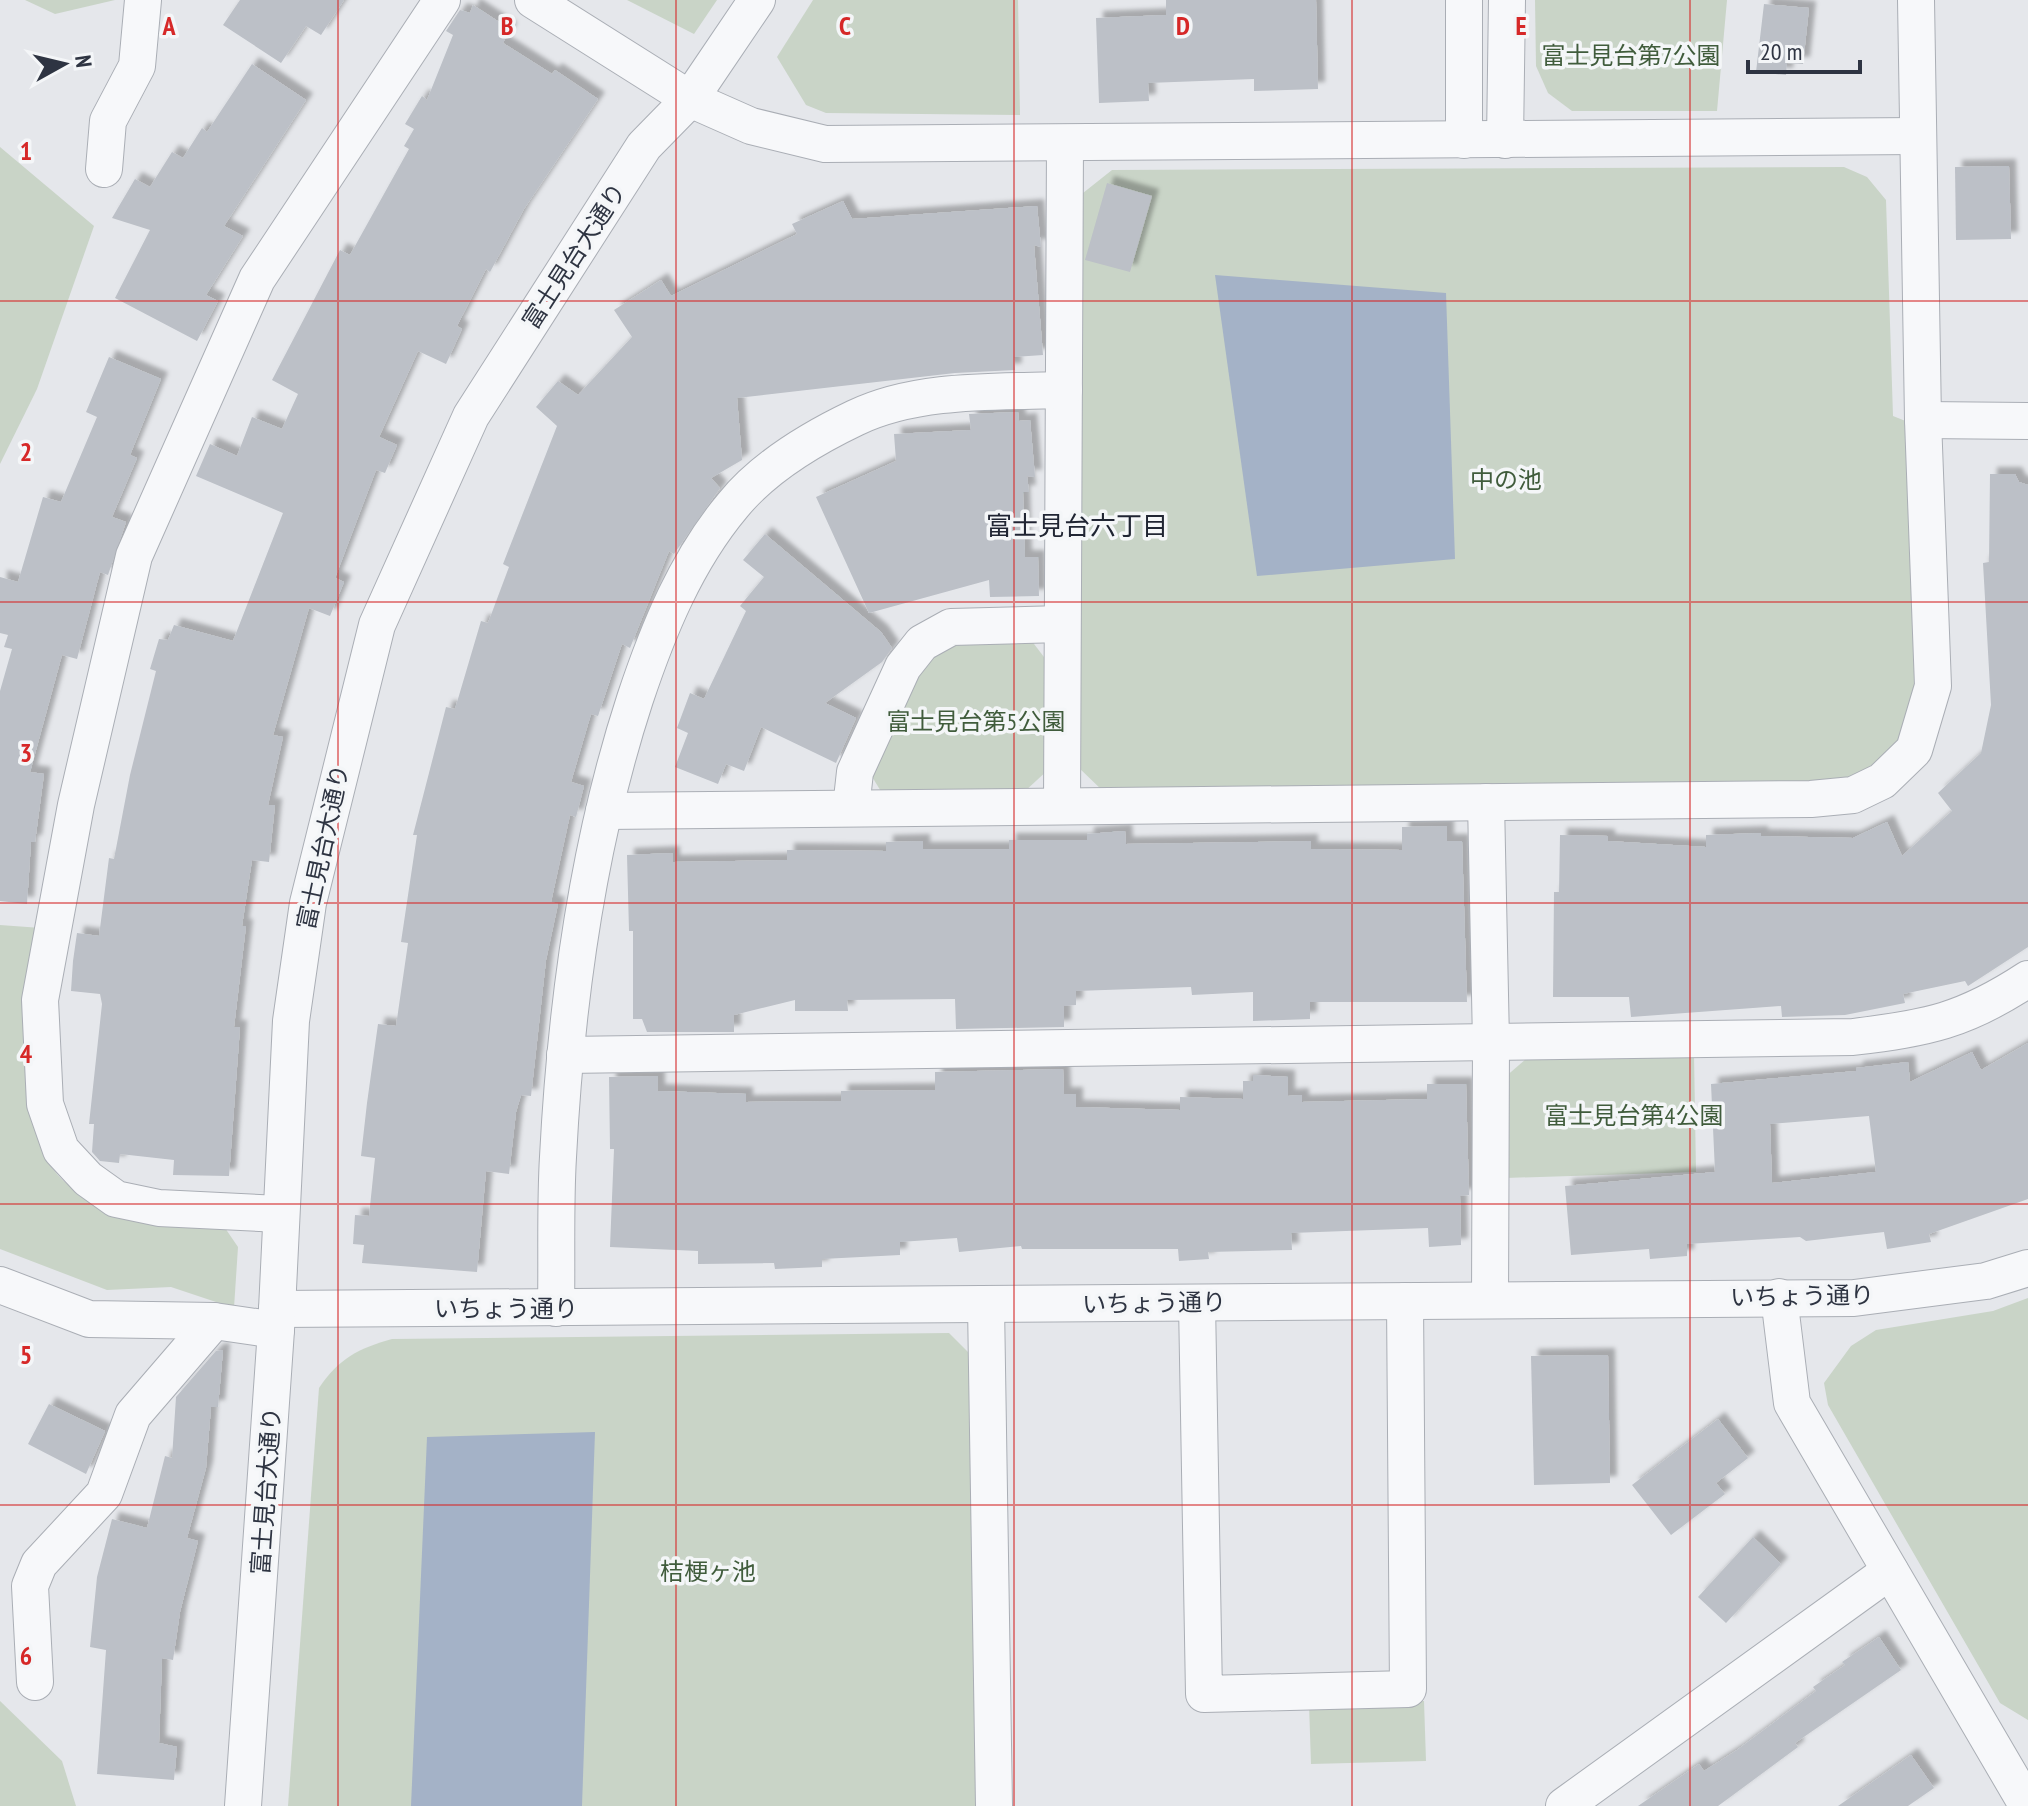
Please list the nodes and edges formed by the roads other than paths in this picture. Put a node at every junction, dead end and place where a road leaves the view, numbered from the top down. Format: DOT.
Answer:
graph roads {
  1 [pos="143,0"];
  2 [pos="442,0"];
  3 [pos="533,0"];
  4 [pos="757,0"];
  5 [pos="1464,0"];
  6 [pos="1507,0"];
  7 [pos="1916,0"];
  8 [pos="690,99"];
  9 [pos="1918,136"];
  10 [pos="1464,140"];
  11 [pos="1505,140"];
  12 [pos="1065,143"];
  13 [pos="104,169"];
  14 [pos="1064,390"];
  15 [pos="1923,420"];
  16 [pos="2028,421"];
  17 [pos="1062,624"];
  18 [pos="1486,802"];
  19 [pos="1062,806"];
  20 [pos="851,808"];
  21 [pos="604,811"];
  22 [pos="2028,979"];
  23 [pos="1491,1042"];
  24 [pos="565,1055"];
  25 [pos="280,1214"];
  26 [pos="2028,1268"];
  27 [pos="0,1285"];
  28 [pos="1779,1297"];
  29 [pos="1490,1300"];
  30 [pos="1405,1301"];
  31 [pos="1197,1303"];
  32 [pos="986,1305"];
  33 [pos="556,1308"];
  34 [pos="276,1320"];
  35 [pos="214,1321"];
  36 [pos="1890,1571"];
  37 [pos="35,1682"];
  38 [pos="2021,1799"];
  39 [pos="243,1806"];
  40 [pos="994,1806"];
  41 [pos="1564,1806"];
  1 -- 13 [label="street"];
  2 -- 25 [label="street"];
  3 -- 8 [label="street"];
  4 -- 8 [label="street, 富士見台大通り"];
  5 -- 10 [label="street"];
  6 -- 11 [label="street"];
  7 -- 9 [label="street"];
  8 -- 12 [label="street"];
  8 -- 25 [label="street, 富士見台大通り"];
  9 -- 11 [label="street"];
  9 -- 15 [label="street"];
  10 -- 11 [label="street"];
  10 -- 12 [label="street"];
  12 -- 14 [label="street"];
  14 -- 17 [label="street"];
  14 -- 21 [label="street"];
  15 -- 16 [label="street"];
  15 -- 18 [label="street"];
  17 -- 19 [label="street"];
  17 -- 20 [label="street"];
  18 -- 19 [label="street"];
  18 -- 23 [label="street"];
  19 -- 20 [label="street"];
  20 -- 21 [label="street"];
  21 -- 24 [label="street"];
  22 -- 23 [label="street"];
  23 -- 24 [label="street"];
  23 -- 29 [label="street"];
  24 -- 33 [label="street"];
  25 -- 34 [label="street, 富士見台大通り"];
  26 -- 28 [label="street, いちょう通り"];
  27 -- 35 [label="street, いちょう通り"];
  28 -- 29 [label="street, いちょう通り"];
  28 -- 36 [label="street"];
  29 -- 30 [label="street, いちょう通り"];
  30 -- 31 [label="street, いちょう通り"];
  30 -- 31 [label="street"];
  31 -- 32 [label="street, いちょう通り"];
  32 -- 33 [label="street, いちょう通り"];
  32 -- 40 [label="street"];
  33 -- 34 [label="street, いちょう通り"];
  34 -- 35 [label="street, いちょう通り"];
  34 -- 39 [label="street, 富士見台大通り"];
  35 -- 37 [label="street"];
  36 -- 38 [label="street"];
  36 -- 41 [label="street"];
}
